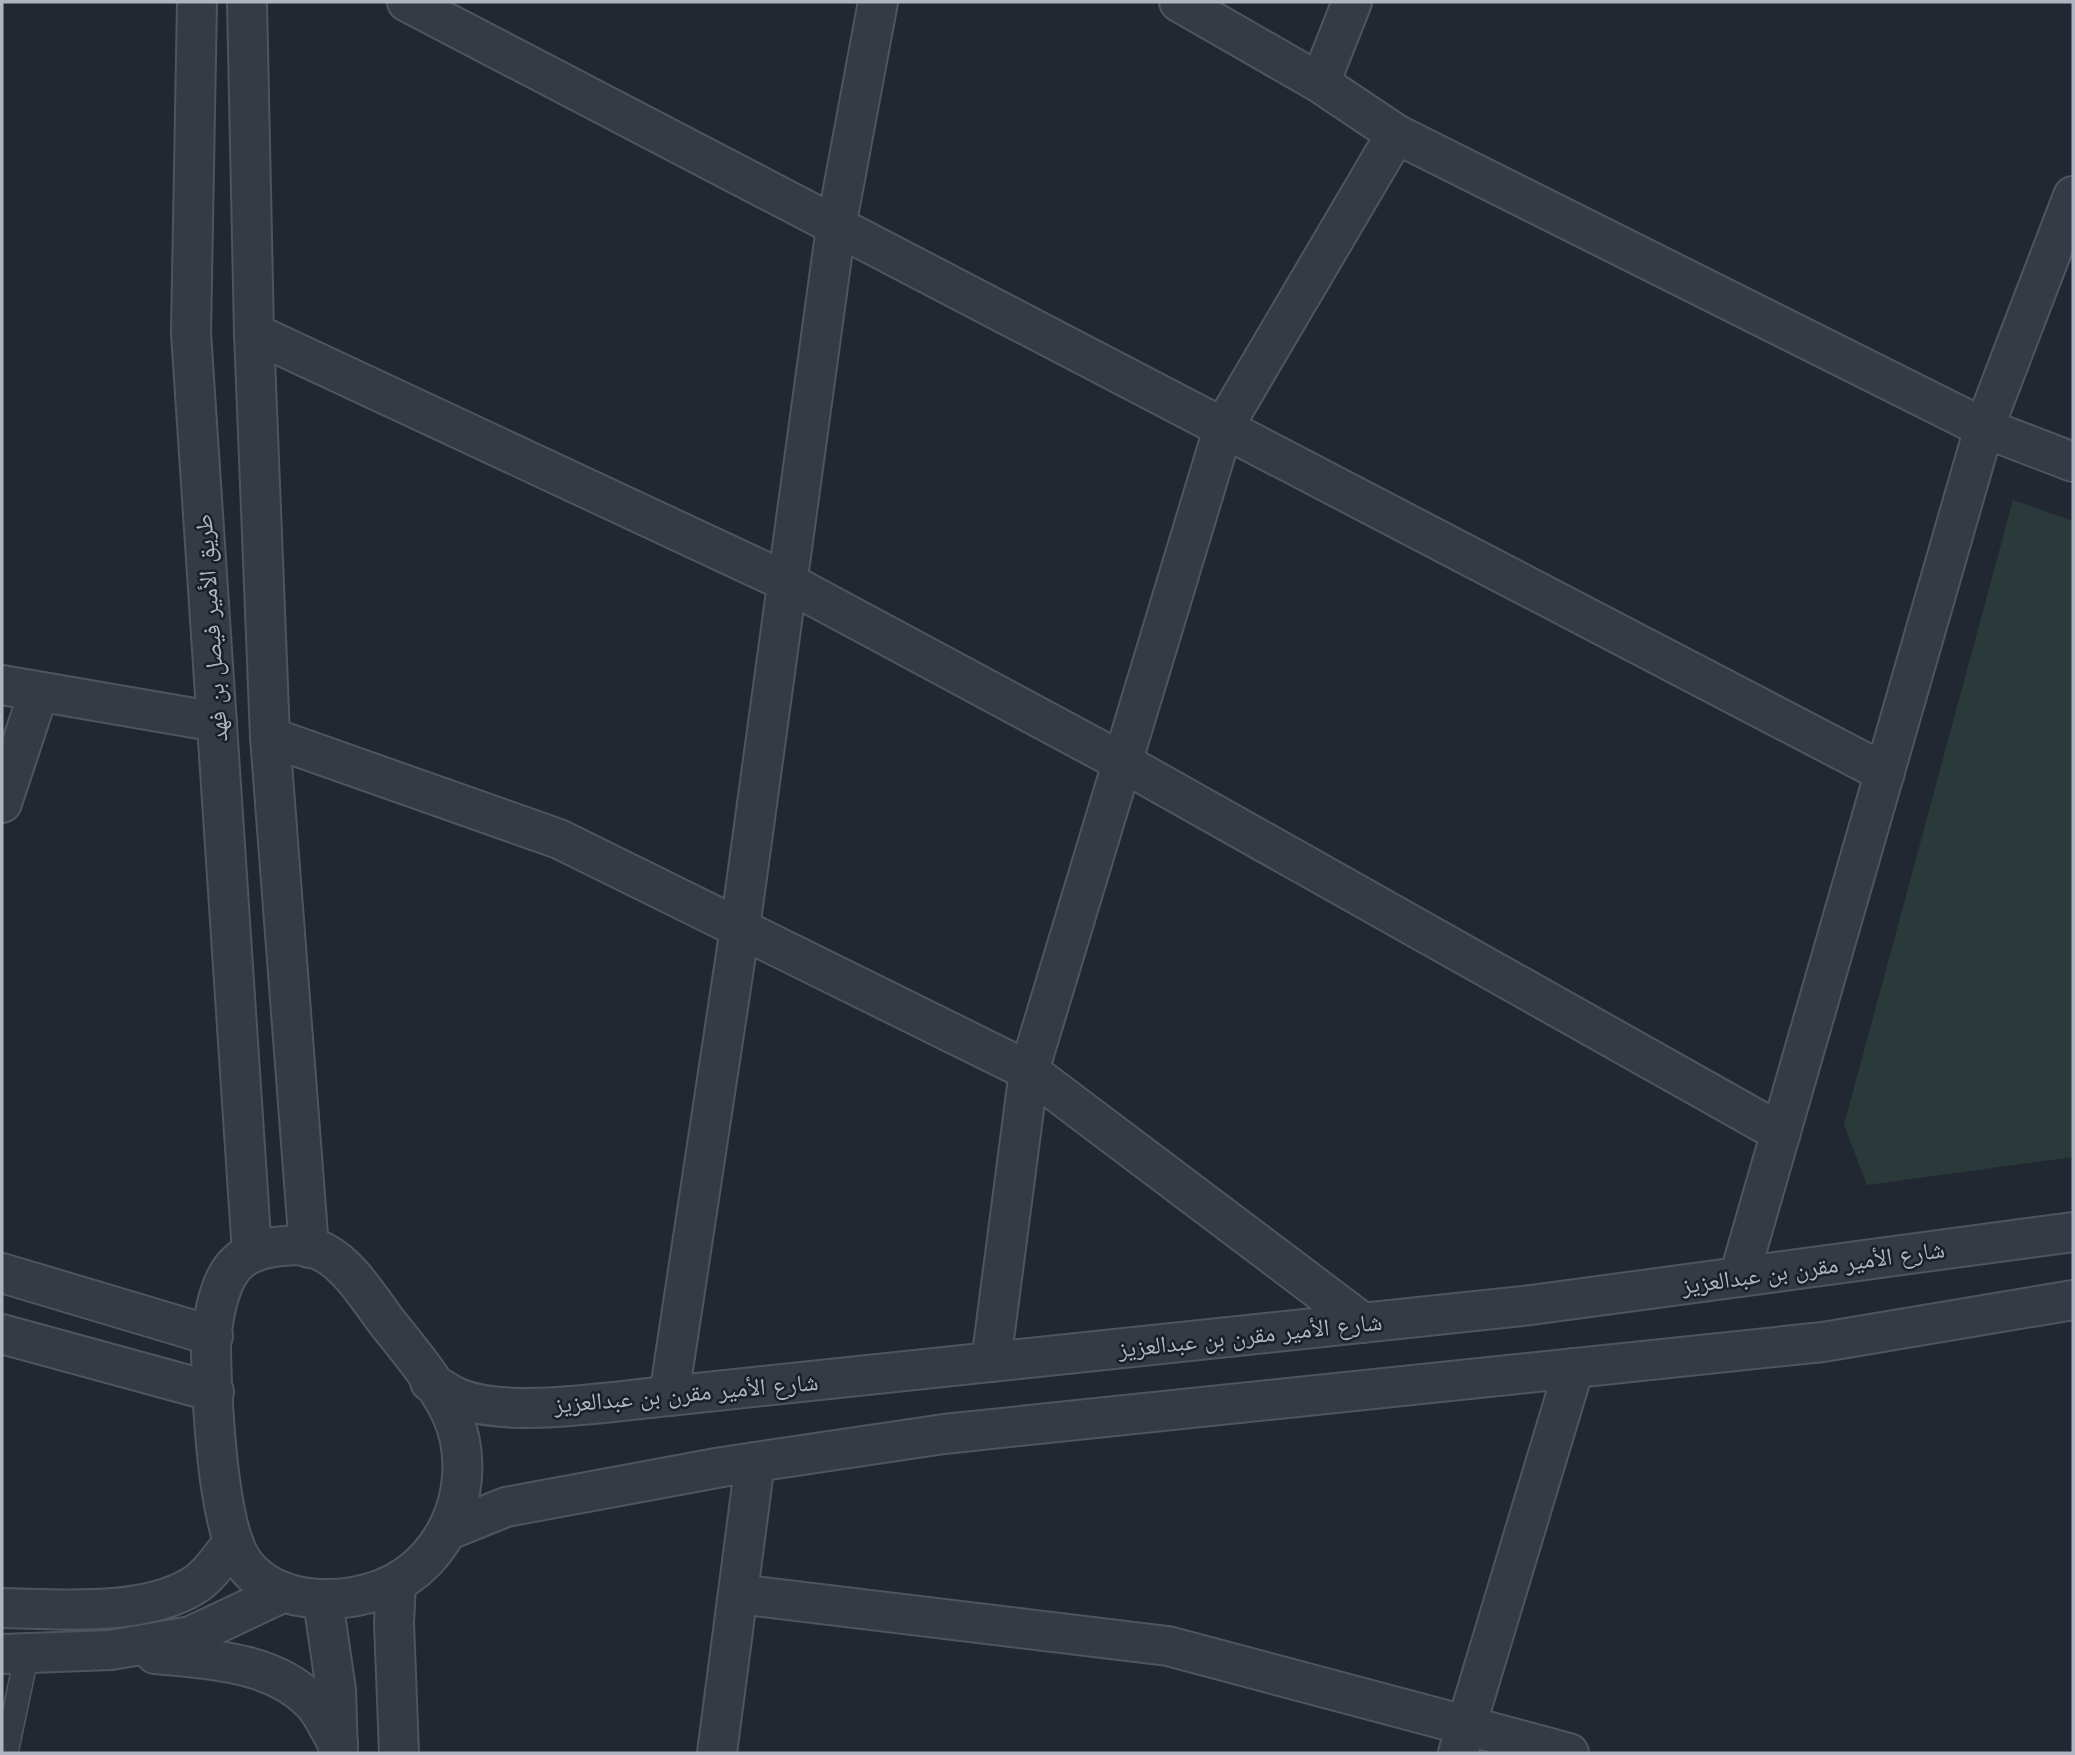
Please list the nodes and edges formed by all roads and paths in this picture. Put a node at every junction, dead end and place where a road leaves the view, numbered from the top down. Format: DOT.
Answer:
graph roads {
  1 [pos="197,2"];
  2 [pos="247,2"];
  3 [pos="407,2"];
  4 [pos="878,2"];
  5 [pos="1179,2"];
  6 [pos="1352,2"];
  7 [pos="1320,83"];
  8 [pos="1396,134"];
  9 [pos="2073,196"];
  10 [pos="836,227"];
  11 [pos="254,333"];
  12 [pos="1224,426"];
  13 [pos="1984,428"];
  14 [pos="2073,462"];
  15 [pos="787,582"];
  16 [pos="20,689"];
  17 [pos="217,722"];
  18 [pos="271,737"];
  19 [pos="1120,761"];
  20 [pos="1885,774"];
  21 [pos="2,803"];
  22 [pos="740,928"];
  23 [pos="1029,1071"];
  24 [pos="1781,1133"];
  25 [pos="2073,1231"];
  26 [pos="309,1248"];
  27 [pos="252,1253"];
  28 [pos="2,1273"];
  29 [pos="1739,1277"];
  30 [pos="2073,1300"];
  31 [pos="1363,1323"];
  32 [pos="2,1334"];
  33 [pos="213,1336"];
  34 [pos="990,1363"];
  35 [pos="1574,1368"];
  36 [pos="430,1382"];
  37 [pos="214,1392"];
  38 [pos="669,1396"];
  39 [pos="755,1462"];
  40 [pos="449,1531"];
  41 [pos="233,1542"];
  42 [pos="396,1583"];
  43 [pos="284,1591"];
  44 [pos="738,1594"];
  45 [pos="323,1601"];
  46 [pos="2,1608"];
  47 [pos="111,1650"];
  48 [pos="14,1654"];
  49 [pos="1462,1740"];
  50 [pos="338,1748"];
  51 [pos="6,1753"];
  52 [pos="399,1753"];
  53 [pos="717,1753"];
  54 [pos="1569,1753"];
  1 -- 17 [label="street, طريق الأمير فيصل بن فهد"];
  2 -- 11 [label="street"];
  3 -- 10 [label="street"];
  4 -- 10 [label="street"];
  5 -- 7 [label="street"];
  6 -- 7 [label="street"];
  7 -- 8 [label="street"];
  8 -- 12 [label="street"];
  8 -- 13 [label="street"];
  9 -- 13 [label="street"];
  10 -- 12 [label="street"];
  10 -- 15 [label="street"];
  11 -- 15 [label="street"];
  11 -- 18 [label="street"];
  12 -- 19 [label="street"];
  12 -- 20 [label="street"];
  13 -- 14 [label="street"];
  13 -- 20 [label="street"];
  15 -- 19 [label="street"];
  15 -- 22 [label="street"];
  16 -- 17 [label="street"];
  16 -- 21 [label="street"];
  17 -- 27 [label="street, طريق الأمير فيصل بن فهد"];
  18 -- 22 [label="street"];
  18 -- 26 [label="street"];
  19 -- 23 [label="street"];
  19 -- 24 [label="street"];
  20 -- 24 [label="street"];
  22 -- 23 [label="street"];
  22 -- 38 [label="street"];
  23 -- 31 [label="street"];
  23 -- 34 [label="street"];
  24 -- 29 [label="street"];
  25 -- 29 [label="street, شارع الأمير مقرن بن عبدالعزيز"];
  26 -- 27 [label="street"];
  26 -- 36 [label="street"];
  27 -- 33 [label="street"];
  28 -- 33 [label="street"];
  29 -- 31 [label="street, شارع الأمير مقرن بن عبدالعزيز"];
  30 -- 35 [label="street"];
  31 -- 34 [label="street, شارع الأمير مقرن بن عبدالعزيز"];
  32 -- 37 [label="street"];
  33 -- 37 [label="street"];
  34 -- 38 [label="street, شارع الأمير مقرن بن عبدالعزيز"];
  35 -- 39 [label="street"];
  35 -- 49 [label="street"];
  36 -- 38 [label="street, شارع الأمير مقرن بن عبدالعزيز"];
  36 -- 40 [label="street"];
  37 -- 41 [label="street"];
  39 -- 40 [label="street"];
  39 -- 44 [label="street"];
  40 -- 42 [label="street"];
  41 -- 43 [label="street"];
  41 -- 46 [label="street"];
  42 -- 45 [label="street"];
  42 -- 52 [label="street"];
  43 -- 45 [label="street"];
  43 -- 47 [label="street"];
  44 -- 49 [label="street"];
  44 -- 53 [label="street"];
  45 -- 50 [label="street"];
  47 -- 48 [label="street"];
  47 -- 50 [label="street"];
  48 -- 51 [label="lane"];
  49 -- 54 [label="street"];
}
